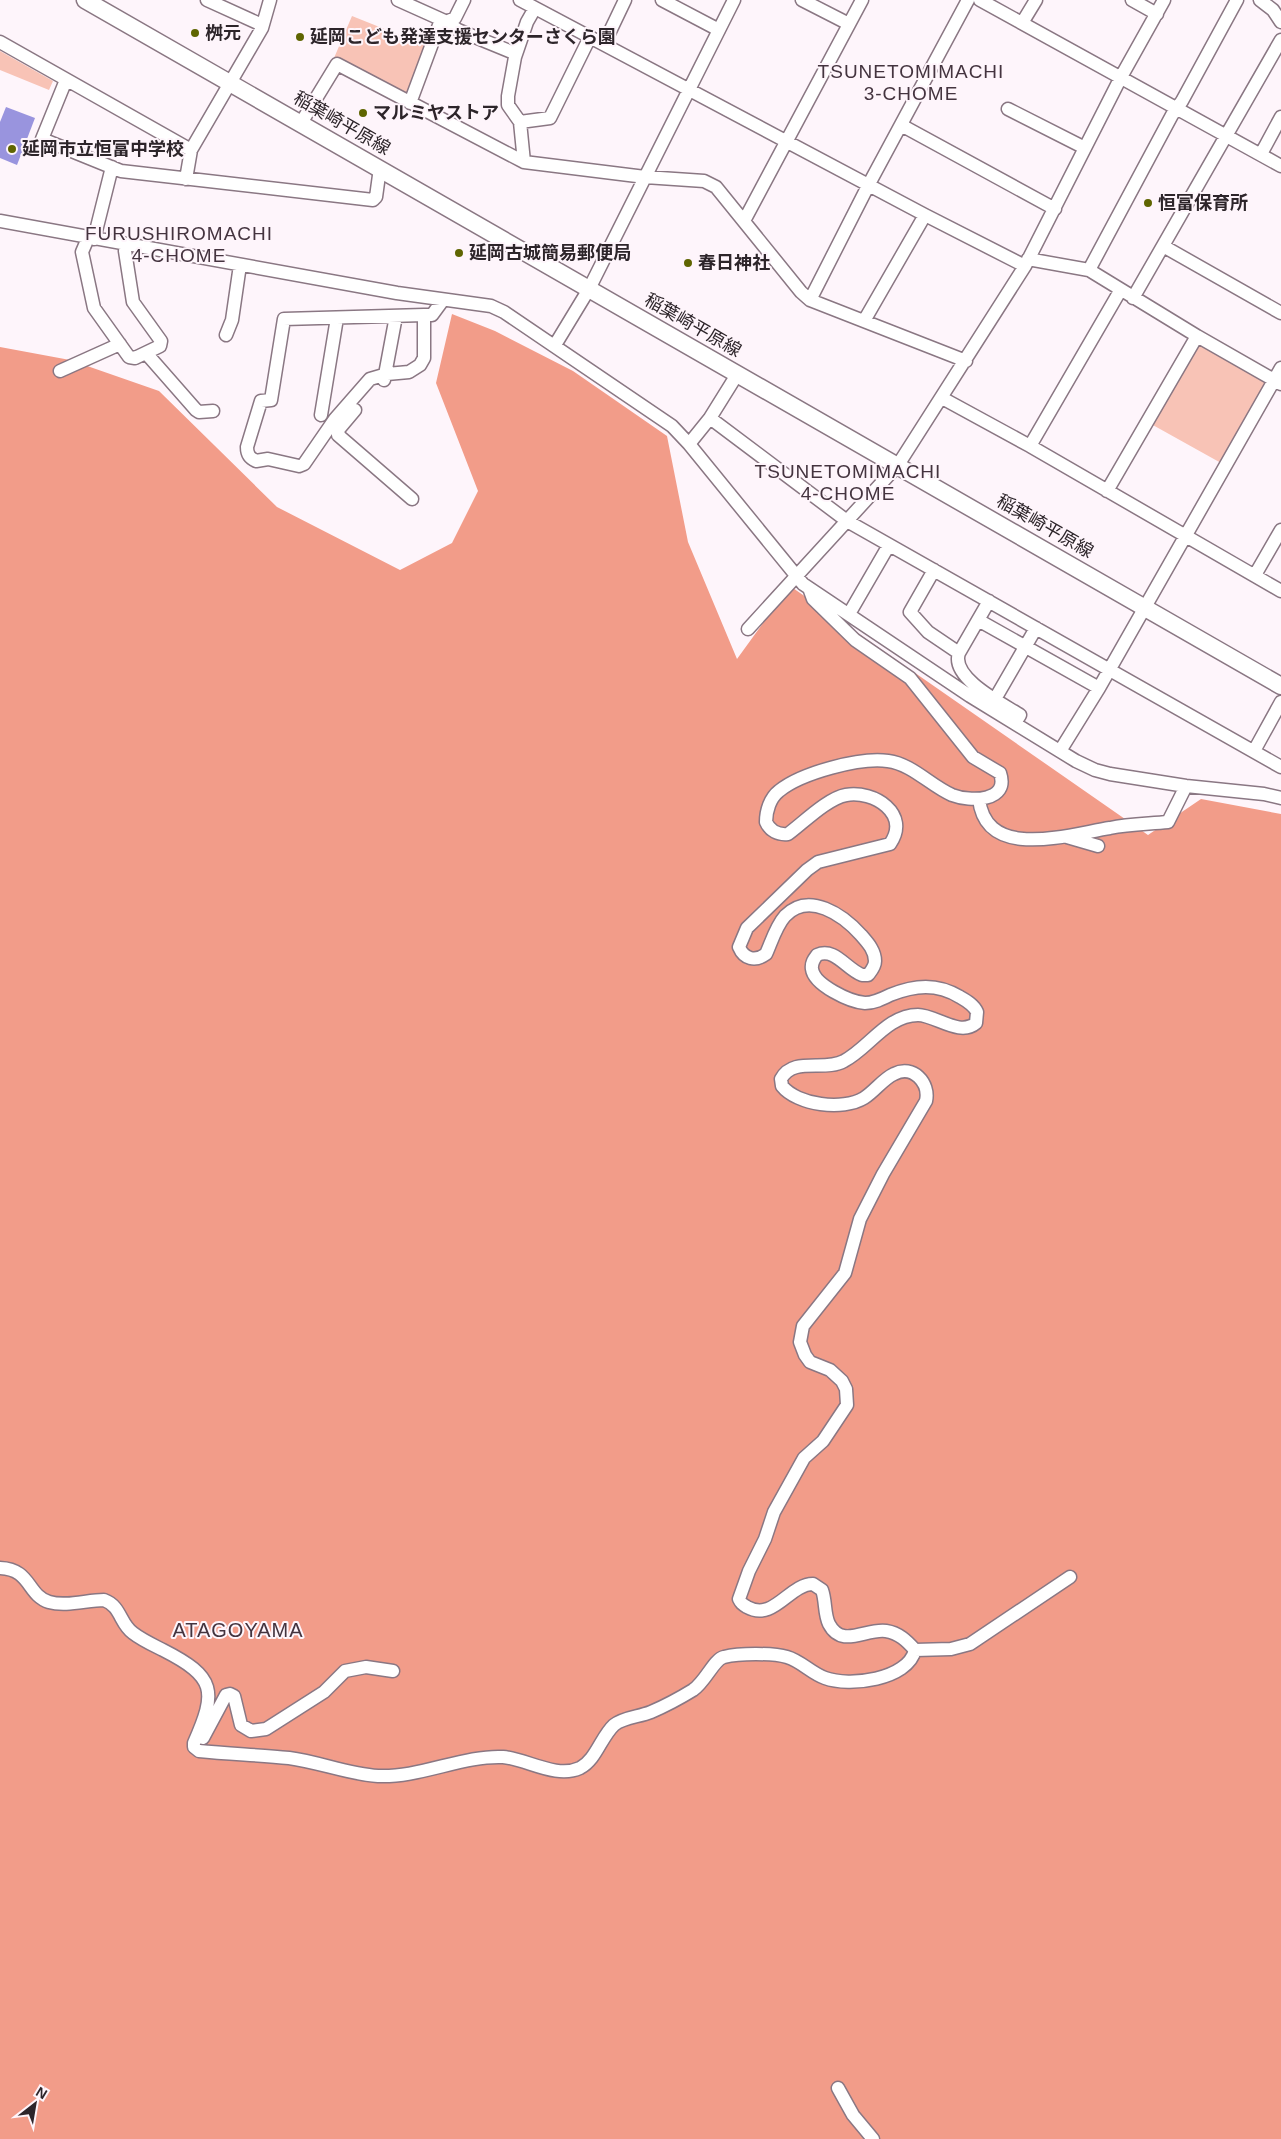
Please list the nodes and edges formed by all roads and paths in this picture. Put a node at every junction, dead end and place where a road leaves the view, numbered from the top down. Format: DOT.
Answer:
graph roads {
  1 [pos="207,0"];
  2 [pos="270,0"];
  3 [pos="398,0"];
  4 [pos="464,0"];
  5 [pos="520,0"];
  6 [pos="625,0"];
  7 [pos="662,0"];
  8 [pos="734,0"];
  9 [pos="802,0"];
  10 [pos="862,0"];
  11 [pos="968,0"];
  12 [pos="980,0"];
  13 [pos="1036,0"];
  14 [pos="1132,0"];
  15 [pos="1164,0"];
  16 [pos="1237,0"];
  17 [pos="1260,0"];
  18 [pos="88,1"];
  19 [pos="535,8"];
  20 [pos="1157,14"];
  21 [pos="447,22"];
  22 [pos="1281,22"];
  23 [pos="1022,23"];
  24 [pos="849,24"];
  25 [pos="262,25"];
  26 [pos="719,30"];
  27 [pos="590,37"];
  28 [pos="1281,40"];
  29 [pos="0,42"];
  30 [pos="604,44"];
  31 [pos="515,57"];
  32 [pos="1121,77"];
  33 [pos="66,80"];
  34 [pos="230,83"];
  35 [pos="689,90"];
  36 [pos="410,103"];
  37 [pos="1178,107"];
  38 [pos="1008,109"];
  39 [pos="1281,117"];
  40 [pos="520,122"];
  41 [pos="301,123"];
  42 [pos="901,126"];
  43 [pos="1226,135"];
  44 [pos="787,142"];
  45 [pos="1085,148"];
  46 [pos="191,150"];
  47 [pos="1261,154"];
  48 [pos="524,162"];
  49 [pos="1281,166"];
  50 [pos="112,167"];
  51 [pos="380,168"];
  52 [pos="645,177"];
  53 [pos="186,180"];
  54 [pos="868,184"];
  55 [pos="1055,209"];
  56 [pos="925,215"];
  57 [pos="0,221"];
  58 [pos="744,221"];
  59 [pos="91,238"];
  60 [pos="126,244"];
  61 [pos="1163,246"];
  62 [pos="1027,262"];
  63 [pos="240,265"];
  64 [pos="1089,270"];
  65 [pos="589,289"];
  66 [pos="1120,291"];
  67 [pos="1133,298"];
  68 [pos="443,300"];
  69 [pos="810,300"];
  70 [pos="1281,313"];
  71 [pos="424,315"];
  72 [pos="396,316"];
  73 [pos="337,318"];
  74 [pos="864,321"];
  75 [pos="226,335"];
  76 [pos="1197,336"];
  77 [pos="120,344"];
  78 [pos="555,345"];
  79 [pos="146,353"];
  80 [pos="966,361"];
  81 [pos="1281,368"];
  82 [pos="60,371"];
  83 [pos="738,373"];
  84 [pos="387,374"];
  85 [pos="1278,382"];
  86 [pos="942,398"];
  87 [pos="212,411"];
  88 [pos="321,415"];
  89 [pos="710,418"];
  90 [pos="689,444"];
  91 [pos="1030,446"];
  92 [pos="898,466"];
  93 [pos="1107,491"];
  94 [pos="412,498"];
  95 [pos="847,521"];
  96 [pos="1281,530"];
  97 [pos="1185,536"];
  98 [pos="889,545"];
  99 [pos="934,570"];
  100 [pos="1255,575"];
  101 [pos="796,576"];
  102 [pos="809,588"];
  103 [pos="1281,591"];
  104 [pos="989,601"];
  105 [pos="1145,606"];
  106 [pos="849,614"];
  107 [pos="978,620"];
  108 [pos="1036,628"];
  109 [pos="748,629"];
  110 [pos="1025,647"];
  111 [pos="960,653"];
  112 [pos="1110,669"];
  113 [pos="1281,686"];
  114 [pos="1099,688"];
  115 [pos="995,699"];
  116 [pos="1281,702"];
  117 [pos="1015,723"];
  118 [pos="1060,751"];
  119 [pos="1254,751"];
  120 [pos="1281,767"];
  121 [pos="1186,786"];
  122 [pos="1281,798"];
  123 [pos="979,800"];
  124 [pos="1062,836"];
  125 [pos="1098,846"];
  126 [pos="0,1568"];
  127 [pos="1070,1577"];
  128 [pos="915,1650"];
  129 [pos="393,1671"];
  130 [pos="197,1749"];
  131 [pos="838,2088"];
  132 [pos="873,2139"];
  1 -- 25 [label="street"];
  2 -- 25 [label="street"];
  3 -- 21 [label="street"];
  4 -- 21 [label="street"];
  5 -- 19 [label="street"];
  6 -- 30 [label="street"];
  7 -- 26 [label="street"];
  8 -- 26 [label="street"];
  9 -- 24 [label="street"];
  10 -- 24 [label="street"];
  11 -- 42 [label="street"];
  12 -- 23 [label="street"];
  13 -- 23 [label="street"];
  14 -- 20 [label="street"];
  15 -- 20 [label="street"];
  16 -- 37 [label="street"];
  17 -- 22 [label="street"];
  18 -- 34 [label="main road, 稲葉崎平原線"];
  19 -- 27 [label="street"];
  19 -- 31 [label="street"];
  20 -- 32 [label="street"];
  21 -- 31 [label="street"];
  21 -- 36 [label="street"];
  23 -- 32 [label="street"];
  24 -- 44 [label="street"];
  25 -- 34 [label="street"];
  26 -- 35 [label="street"];
  27 -- 30 [label="street"];
  27 -- 40 [label="street"];
  28 -- 43 [label="street"];
  29 -- 33 [label="street"];
  30 -- 35 [label="street"];
  31 -- 40 [label="street"];
  32 -- 37 [label="street"];
  32 -- 45 [label="street"];
  33 -- 46 [label="street"];
  33 -- 50 [label="street"];
  34 -- 41 [label="main road, 稲葉崎平原線"];
  34 -- 46 [label="street"];
  35 -- 44 [label="street"];
  35 -- 52 [label="street"];
  36 -- 41 [label="street"];
  36 -- 48 [label="street"];
  37 -- 43 [label="street"];
  37 -- 64 [label="street"];
  38 -- 45 [label="street"];
  39 -- 47 [label="street"];
  40 -- 48 [label="street"];
  41 -- 51 [label="main road, 稲葉崎平原線"];
  42 -- 54 [label="street"];
  42 -- 55 [label="street"];
  43 -- 47 [label="street"];
  43 -- 61 [label="street"];
  44 -- 54 [label="street"];
  44 -- 58 [label="street"];
  45 -- 55 [label="street"];
  46 -- 53 [label="street"];
  47 -- 49 [label="street"];
  48 -- 52 [label="street"];
  50 -- 53 [label="street"];
  50 -- 59 [label="street"];
  51 -- 53 [label="street"];
  51 -- 65 [label="main road, 稲葉崎平原線"];
  52 -- 58 [label="street"];
  52 -- 65 [label="street"];
  54 -- 56 [label="street"];
  54 -- 69 [label="street"];
  55 -- 62 [label="street"];
  56 -- 62 [label="street"];
  56 -- 74 [label="street"];
  57 -- 59 [label="street"];
  58 -- 69 [label="street"];
  59 -- 60 [label="street"];
  59 -- 77 [label="street"];
  60 -- 63 [label="street"];
  60 -- 79 [label="street"];
  61 -- 67 [label="street"];
  61 -- 70 [label="street"];
  62 -- 64 [label="street"];
  62 -- 80 [label="street"];
  63 -- 68 [label="street"];
  63 -- 75 [label="street"];
  64 -- 66 [label="street"];
  65 -- 78 [label="street"];
  65 -- 83 [label="main road, 稲葉崎平原線"];
  66 -- 67 [label="street"];
  66 -- 91 [label="street"];
  67 -- 76 [label="street"];
  68 -- 71 [label="street"];
  68 -- 78 [label="street"];
  69 -- 74 [label="street"];
  71 -- 72 [label="street"];
  71 -- 84 [label="street"];
  72 -- 73 [label="street"];
  72 -- 84 [label="street"];
  73 -- 84 [label="street"];
  73 -- 88 [label="street"];
  74 -- 80 [label="street"];
  76 -- 85 [label="street"];
  76 -- 93 [label="street"];
  77 -- 79 [label="street"];
  77 -- 82 [label="street"];
  78 -- 90 [label="street"];
  79 -- 87 [label="street"];
  80 -- 86 [label="street"];
  81 -- 85 [label="street"];
  83 -- 89 [label="street"];
  83 -- 92 [label="main road, 稲葉崎平原線"];
  84 -- 94 [label="street"];
  85 -- 97 [label="street"];
  86 -- 91 [label="street"];
  86 -- 92 [label="street"];
  89 -- 90 [label="street"];
  89 -- 95 [label="street"];
  90 -- 101 [label="street"];
  91 -- 93 [label="street"];
  92 -- 95 [label="street"];
  92 -- 105 [label="main road, 稲葉崎平原線"];
  93 -- 97 [label="street"];
  95 -- 98 [label="street"];
  95 -- 101 [label="street"];
  96 -- 100 [label="street"];
  97 -- 100 [label="street"];
  97 -- 105 [label="street"];
  98 -- 99 [label="street"];
  98 -- 106 [label="street"];
  99 -- 104 [label="street"];
  99 -- 111 [label="street"];
  100 -- 103 [label="street"];
  101 -- 102 [label="street"];
  101 -- 109 [label="street"];
  102 -- 106 [label="street"];
  102 -- 123 [label="street"];
  104 -- 107 [label="street"];
  104 -- 108 [label="street"];
  105 -- 112 [label="street"];
  105 -- 113 [label="main road, 稲葉崎平原線"];
  106 -- 117 [label="street"];
  107 -- 110 [label="street"];
  107 -- 111 [label="street"];
  108 -- 110 [label="street"];
  108 -- 112 [label="street"];
  110 -- 114 [label="street"];
  110 -- 115 [label="street"];
  111 -- 115 [label="street"];
  112 -- 114 [label="street"];
  112 -- 119 [label="street"];
  114 -- 118 [label="street"];
  115 -- 117 [label="street"];
  116 -- 119 [label="street"];
  117 -- 118 [label="street"];
  118 -- 121 [label="street"];
  119 -- 120 [label="street"];
  121 -- 122 [label="street"];
  121 -- 124 [label="street"];
  123 -- 124 [label="street"];
  123 -- 128 [label="street"];
  124 -- 125 [label="street"];
  126 -- 130 [label="street"];
  127 -- 128 [label="street"];
  128 -- 130 [label="street"];
  129 -- 130 [label="street"];
  131 -- 132 [label="street"];
}
